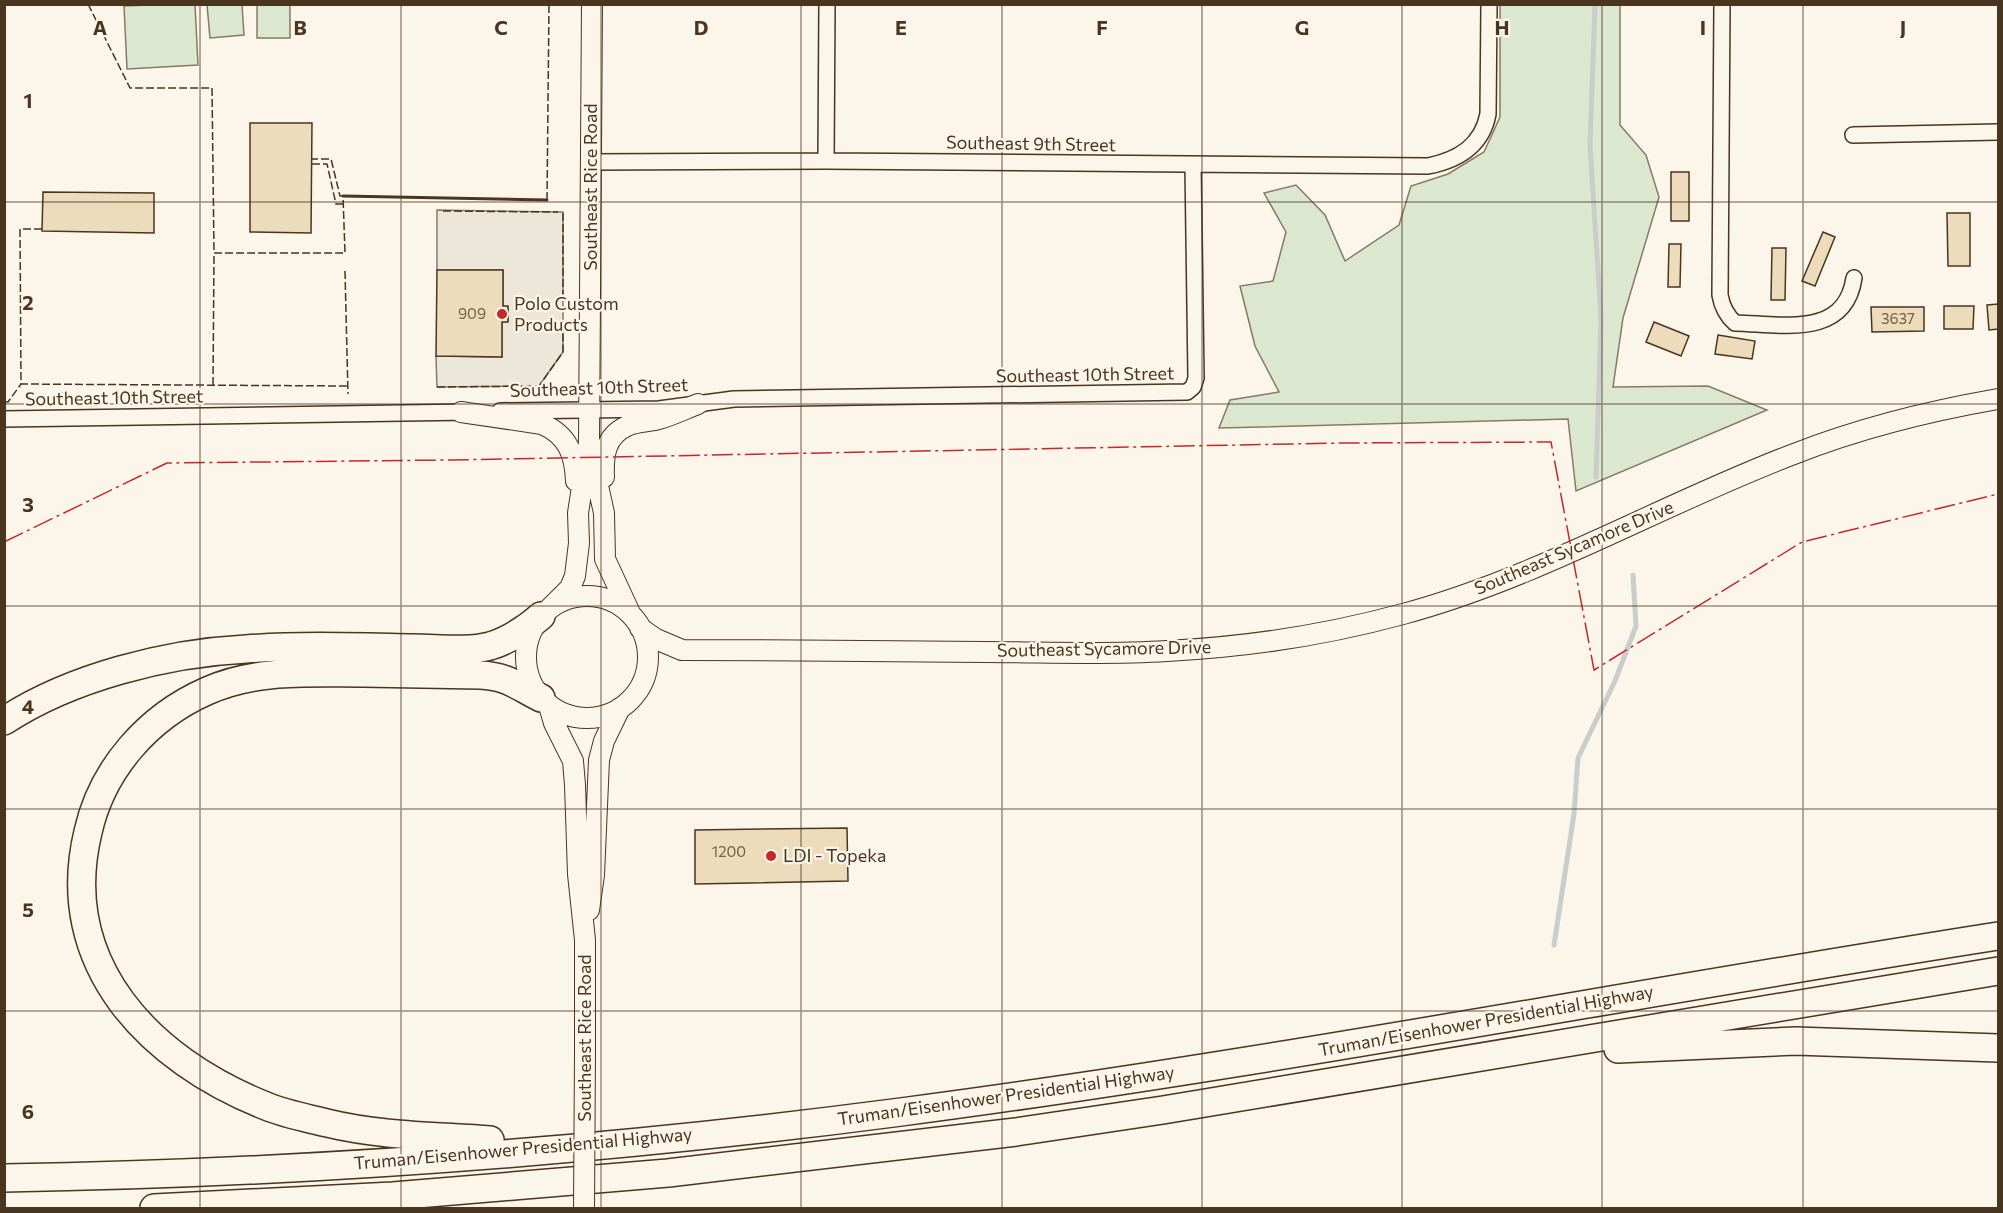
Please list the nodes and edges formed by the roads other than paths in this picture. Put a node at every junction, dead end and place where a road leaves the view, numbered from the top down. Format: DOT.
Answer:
graph roads {
  1 [pos="592,4"];
  2 [pos="827,4"];
  3 [pos="1489,4"];
  4 [pos="1722,4"];
  5 [pos="1998,132"];
  6 [pos="1853,135"];
  7 [pos="826,161"];
  8 [pos="591,162"];
  9 [pos="1193,165"];
  10 [pos="1854,278"];
  11 [pos="1998,399"];
  12 [pos="698,404"];
  13 [pos="589,410"];
  14 [pos="461,412"];
  15 [pos="4,419"];
  16 [pos="589,442"];
  17 [pos="578,513"];
  18 [pos="604,513"];
  19 [pos="545,613"];
  20 [pos="635,622"];
  21 [pos="545,702"];
  22 [pos="620,708"];
  23 [pos="4,721"];
  24 [pos="1998,936"];
  25 [pos="585,940"];
  26 [pos="1998,971"];
  27 [pos="1998,1048"];
  28 [pos="1482,1057"];
  29 [pos="660,1139"];
  30 [pos="668,1173"];
  31 [pos="4,1178"];
  32 [pos="154,1209"];
  33 [pos="464,1209"];
  34 [pos="584,1209"];
  1 -- 8 [label="street, Southeast Rice Road"];
  2 -- 7 [label="street"];
  3 -- 9 [label="street, Southeast 9th Street"];
  4 -- 10 [label="street"];
  5 -- 6 [label="street"];
  7 -- 8 [label="street, Southeast 9th Street"];
  7 -- 9 [label="street, Southeast 9th Street"];
  8 -- 13 [label="street, Southeast Rice Road"];
  9 -- 12 [label="street, Southeast 10th Street"];
  11 -- 20 [label="street, Southeast Sycamore Drive"];
  12 -- 13 [label="street, Southeast 10th Street"];
  12 -- 18 [label="street"];
  13 -- 14 [label="street, Southeast 10th Street"];
  13 -- 16 [label="street, Southeast Rice Road"];
  14 -- 15 [label="street, Southeast 10th Street"];
  14 -- 17 [label="street"];
  16 -- 17 [label="street, Southeast Rice Road"];
  16 -- 18 [label="street, Southeast Rice Road"];
  17 -- 19 [label="street, Southeast Rice Road"];
  18 -- 20 [label="street, Southeast Rice Road"];
  19 -- 20 [label="street"];
  19 -- 21 [label="street"];
  19 -- 23 [label="highway"];
  20 -- 22 [label="street"];
  21 -- 22 [label="street"];
  21 -- 25 [label="street, Southeast Rice Road"];
  21 -- 29 [label="highway"];
  22 -- 25 [label="street, Southeast Rice Road"];
  24 -- 29 [label="highway, Truman/Eisenhower Presidential Highway"];
  25 -- 34 [label="street, Southeast Rice Road, bridge"];
  26 -- 28 [label="highway, Truman/Eisenhower Presidential Highway"];
  27 -- 28 [label="highway"];
  28 -- 30 [label="highway, Truman/Eisenhower Presidential Highway"];
  29 -- 31 [label="highway, Truman/Eisenhower Presidential Highway"];
  30 -- 32 [label="highway, Truman/Eisenhower Presidential Highway"];
  30 -- 33 [label="highway"];
}
